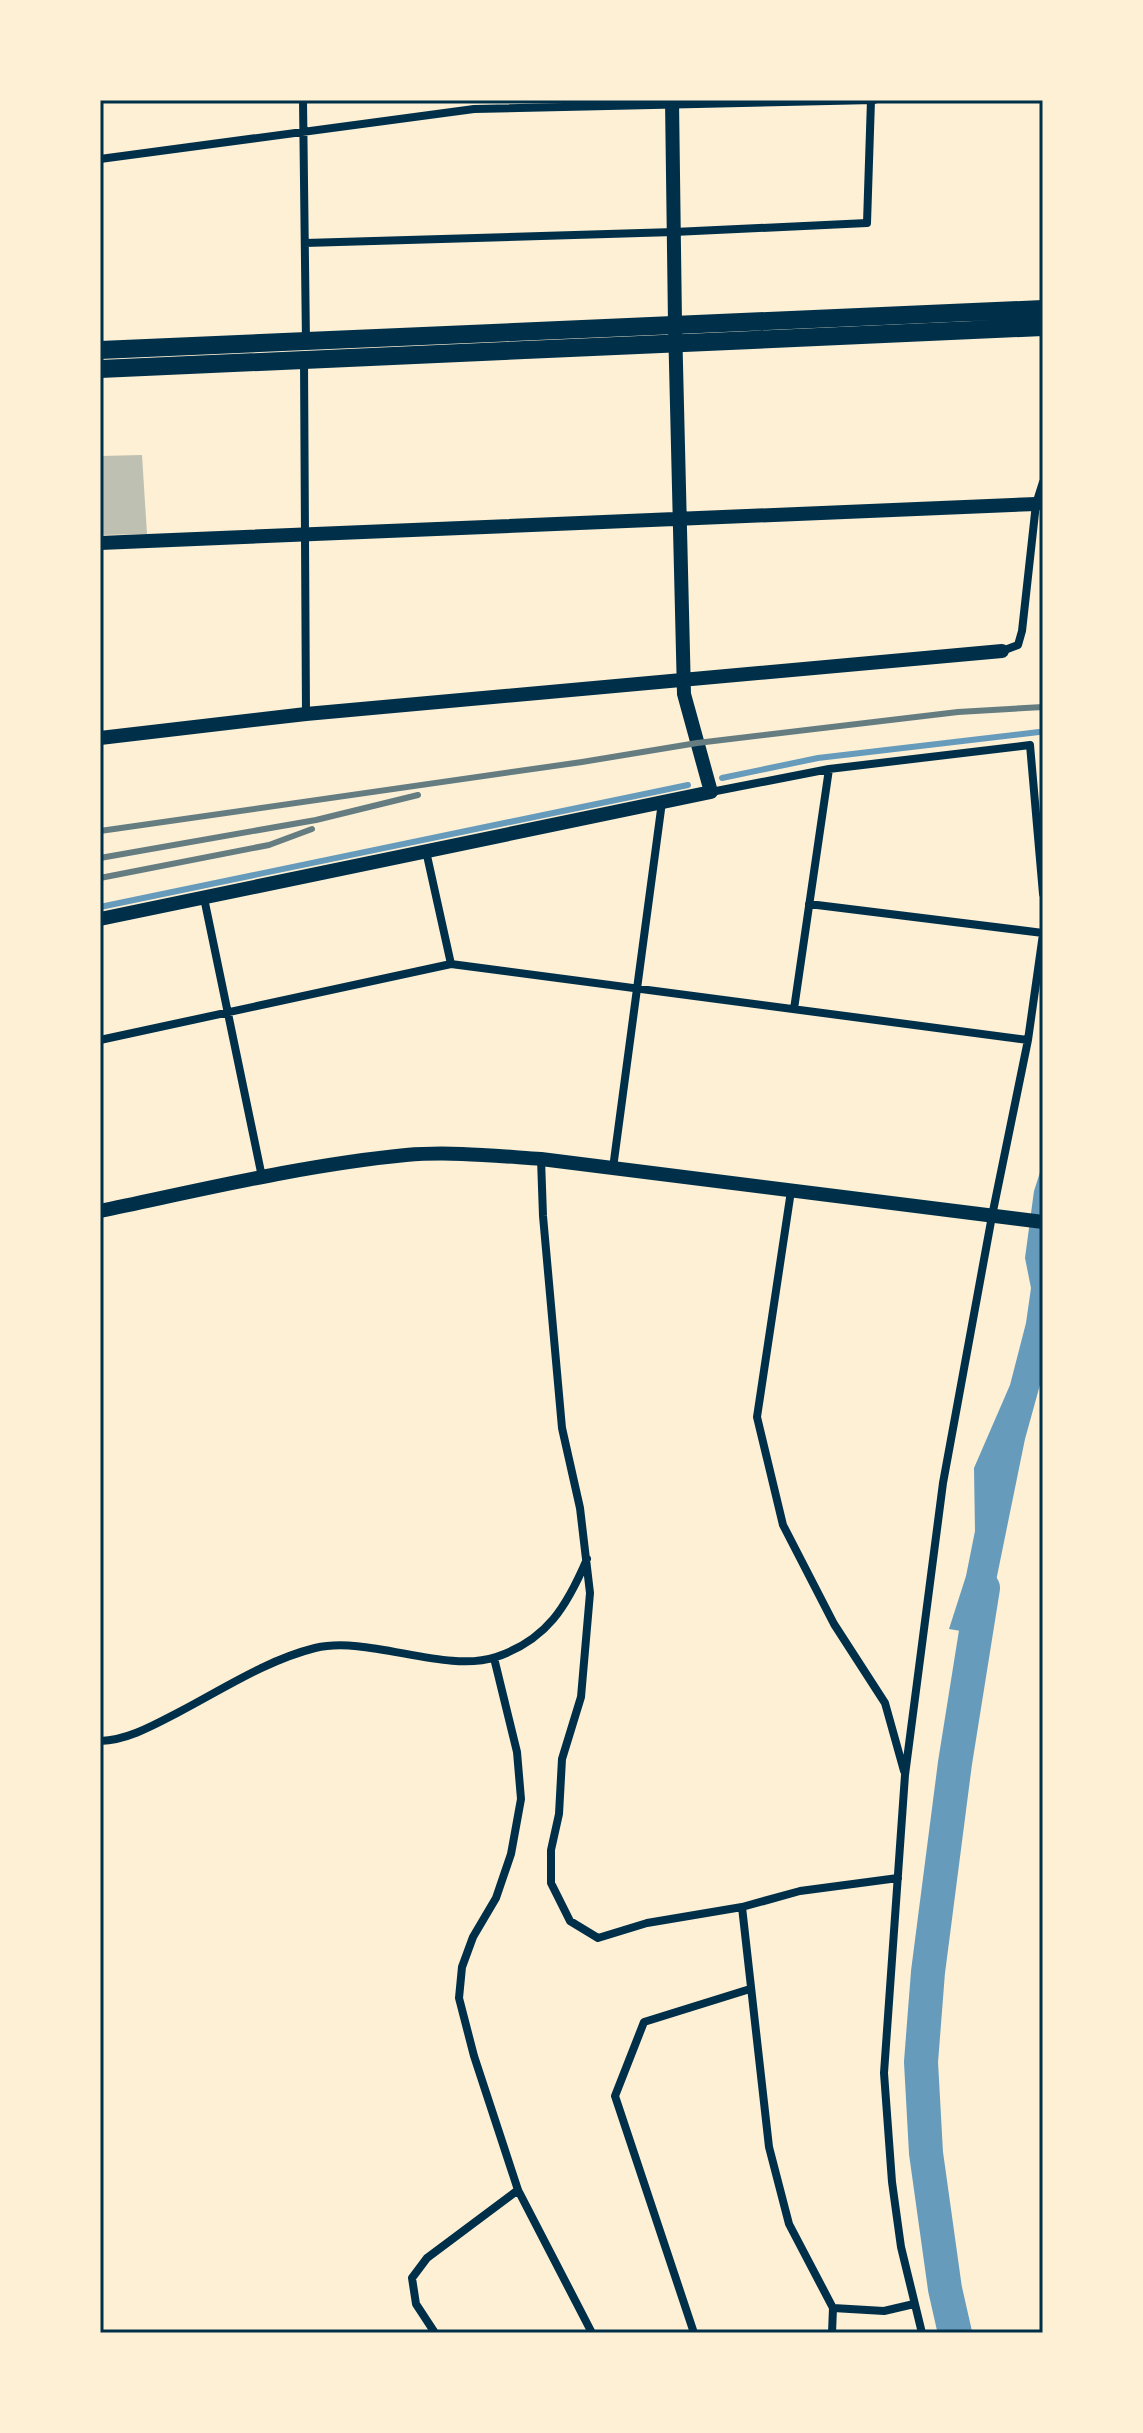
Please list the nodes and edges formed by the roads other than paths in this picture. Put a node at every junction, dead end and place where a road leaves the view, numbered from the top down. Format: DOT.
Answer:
graph roads {
  1 [pos="303,100"];
  2 [pos="873,100"];
  3 [pos="672,102"];
  4 [pos="303,131"];
  5 [pos="100,159"];
  6 [pos="674,232"];
  7 [pos="305,243"];
  8 [pos="1043,309"];
  9 [pos="1043,327"];
  10 [pos="676,333"];
  11 [pos="306,339"];
  12 [pos="100,350"];
  13 [pos="304,359"];
  14 [pos="100,369"];
  15 [pos="1043,482"];
  16 [pos="1036,504"];
  17 [pos="679,519"];
  18 [pos="306,535"];
  19 [pos="100,543"];
  20 [pos="1002,651"];
  21 [pos="683,680"];
  22 [pos="306,714"];
  23 [pos="100,738"];
  24 [pos="829,769"];
  25 [pos="711,792"];
  26 [pos="662,802"];
  27 [pos="426,851"];
  28 [pos="1043,894"];
  29 [pos="204,898"];
  30 [pos="809,904"];
  31 [pos="100,919"];
  32 [pos="1043,934"];
  33 [pos="451,964"];
  34 [pos="637,989"];
  35 [pos="794,1009"];
  36 [pos="228,1013"];
  37 [pos="100,1040"];
  38 [pos="1028,1040"];
  39 [pos="541,1159"];
  40 [pos="613,1168"];
  41 [pos="262,1177"];
  42 [pos="791,1191"];
  43 [pos="100,1211"];
  44 [pos="999,1217"];
  45 [pos="1043,1222"];
  46 [pos="588,1558"];
  47 [pos="494,1658"];
  48 [pos="100,1741"];
  49 [pos="905,1775"];
  50 [pos="898,1878"];
  51 [pos="742,1907"];
  52 [pos="750,1989"];
  53 [pos="518,2190"];
  54 [pos="914,2304"];
  55 [pos="833,2308"];
  56 [pos="435,2333"];
  57 [pos="592,2333"];
  58 [pos="694,2333"];
  59 [pos="832,2333"];
  60 [pos="922,2333"];
  1 -- 4 [label="street"];
  2 -- 3 [label="street"];
  2 -- 6 [label="street"];
  3 -- 4 [label="street"];
  3 -- 6 [label="street"];
  4 -- 5 [label="street"];
  4 -- 7 [label="street"];
  6 -- 7 [label="street"];
  6 -- 10 [label="street"];
  7 -- 11 [label="street"];
  8 -- 10 [label="highway"];
  9 -- 10 [label="highway"];
  10 -- 11 [label="highway"];
  10 -- 13 [label="highway"];
  10 -- 17 [label="street"];
  11 -- 12 [label="highway"];
  11 -- 13 [label="street"];
  13 -- 14 [label="highway"];
  13 -- 18 [label="street"];
  15 -- 16 [label="street"];
  16 -- 17 [label="street"];
  16 -- 20 [label="street"];
  17 -- 18 [label="street"];
  17 -- 21 [label="street"];
  18 -- 19 [label="street"];
  18 -- 22 [label="street"];
  20 -- 21 [label="street"];
  21 -- 22 [label="street"];
  21 -- 25 [label="street"];
  22 -- 23 [label="street"];
  24 -- 25 [label="street"];
  24 -- 28 [label="street"];
  24 -- 30 [label="street"];
  25 -- 26 [label="street"];
  26 -- 27 [label="street"];
  26 -- 34 [label="street"];
  27 -- 29 [label="street"];
  27 -- 33 [label="street"];
  29 -- 31 [label="street"];
  29 -- 36 [label="street"];
  30 -- 32 [label="street"];
  30 -- 35 [label="street"];
  32 -- 38 [label="street"];
  33 -- 34 [label="street"];
  33 -- 36 [label="street"];
  34 -- 35 [label="street"];
  34 -- 40 [label="street"];
  35 -- 38 [label="street"];
  36 -- 37 [label="street"];
  36 -- 41 [label="street"];
  38 -- 44 [label="street"];
  39 -- 40 [label="street"];
  39 -- 41 [label="street"];
  39 -- 46 [label="street"];
  40 -- 42 [label="street"];
  41 -- 43 [label="street"];
  42 -- 44 [label="street"];
  42 -- 49 [label="street"];
  44 -- 45 [label="street"];
  44 -- 49 [label="street"];
  46 -- 47 [label="street"];
  46 -- 51 [label="street"];
  47 -- 48 [label="street"];
  47 -- 53 [label="street"];
  49 -- 50 [label="street"];
  50 -- 51 [label="street"];
  50 -- 54 [label="street"];
  51 -- 52 [label="street"];
  52 -- 55 [label="street"];
  52 -- 58 [label="street"];
  53 -- 56 [label="street"];
  53 -- 57 [label="street"];
  54 -- 55 [label="street"];
  54 -- 60 [label="street"];
  55 -- 59 [label="street"];
}
